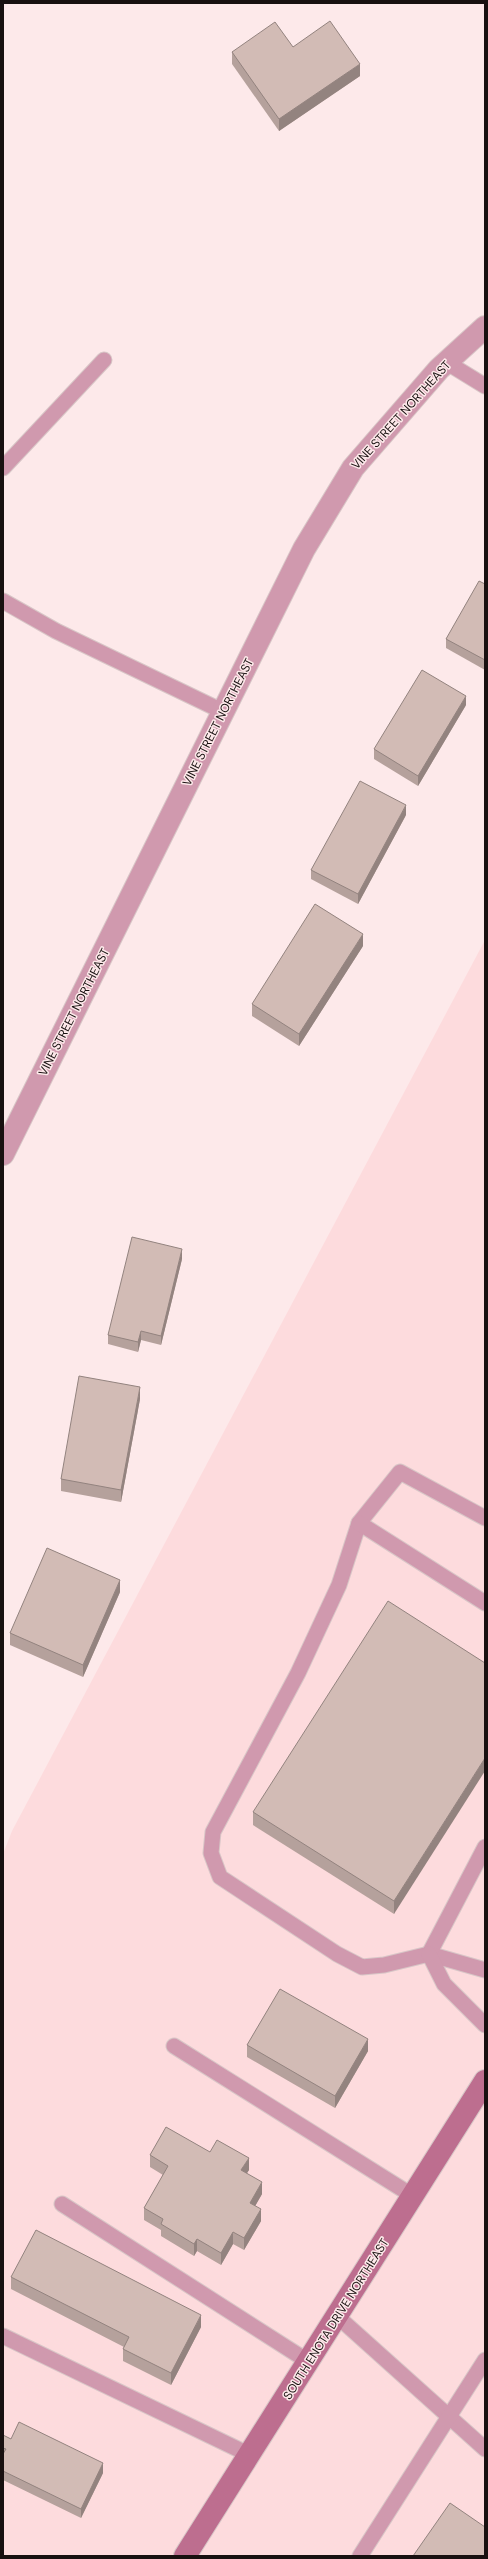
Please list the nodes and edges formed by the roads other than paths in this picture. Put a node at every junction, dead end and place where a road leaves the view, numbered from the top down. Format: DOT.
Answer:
graph roads {
  1 [pos="485,326"];
  2 [pos="104,360"];
  3 [pos="446,362"];
  4 [pos="485,386"];
  5 [pos="3,468"];
  6 [pos="3,600"];
  7 [pos="224,712"];
  8 [pos="3,1154"];
  9 [pos="485,1518"];
  10 [pos="359,1523"];
  11 [pos="485,1603"];
  12 [pos="485,1847"];
  13 [pos="429,1954"];
  14 [pos="485,1970"];
  15 [pos="485,2025"];
  16 [pos="174,2046"];
  17 [pos="485,2081"];
  18 [pos="413,2196"];
  19 [pos="62,2204"];
  20 [pos="338,2316"];
  21 [pos="3,2336"];
  22 [pos="485,2360"];
  23 [pos="309,2362"];
  24 [pos="448,2418"];
  25 [pos="485,2449"];
  26 [pos="250,2454"];
  27 [pos="185,2556"];
  28 [pos="360,2556"];
  1 -- 3 [label="street, VINE STREET NORTHEAST"];
  2 -- 5 [label="lane"];
  3 -- 4 [label="lane"];
  3 -- 7 [label="street, VINE STREET NORTHEAST"];
  6 -- 7 [label="lane"];
  7 -- 8 [label="street, VINE STREET NORTHEAST"];
  9 -- 10 [label="lane"];
  10 -- 11 [label="lane"];
  10 -- 13 [label="lane"];
  12 -- 13 [label="lane"];
  13 -- 14 [label="lane"];
  13 -- 15 [label="lane"];
  16 -- 18 [label="lane"];
  17 -- 18 [label="main road, SOUTH ENOTA DRIVE NORTHEAST"];
  18 -- 20 [label="main road, SOUTH ENOTA DRIVE NORTHEAST"];
  19 -- 23 [label="lane"];
  20 -- 23 [label="main road, SOUTH ENOTA DRIVE NORTHEAST"];
  20 -- 24 [label="lane"];
  21 -- 26 [label="lane"];
  22 -- 24 [label="lane"];
  23 -- 26 [label="main road, SOUTH ENOTA DRIVE NORTHEAST"];
  24 -- 25 [label="lane"];
  24 -- 28 [label="lane"];
  26 -- 27 [label="main road, SOUTH ENOTA DRIVE NORTHEAST"];
}
